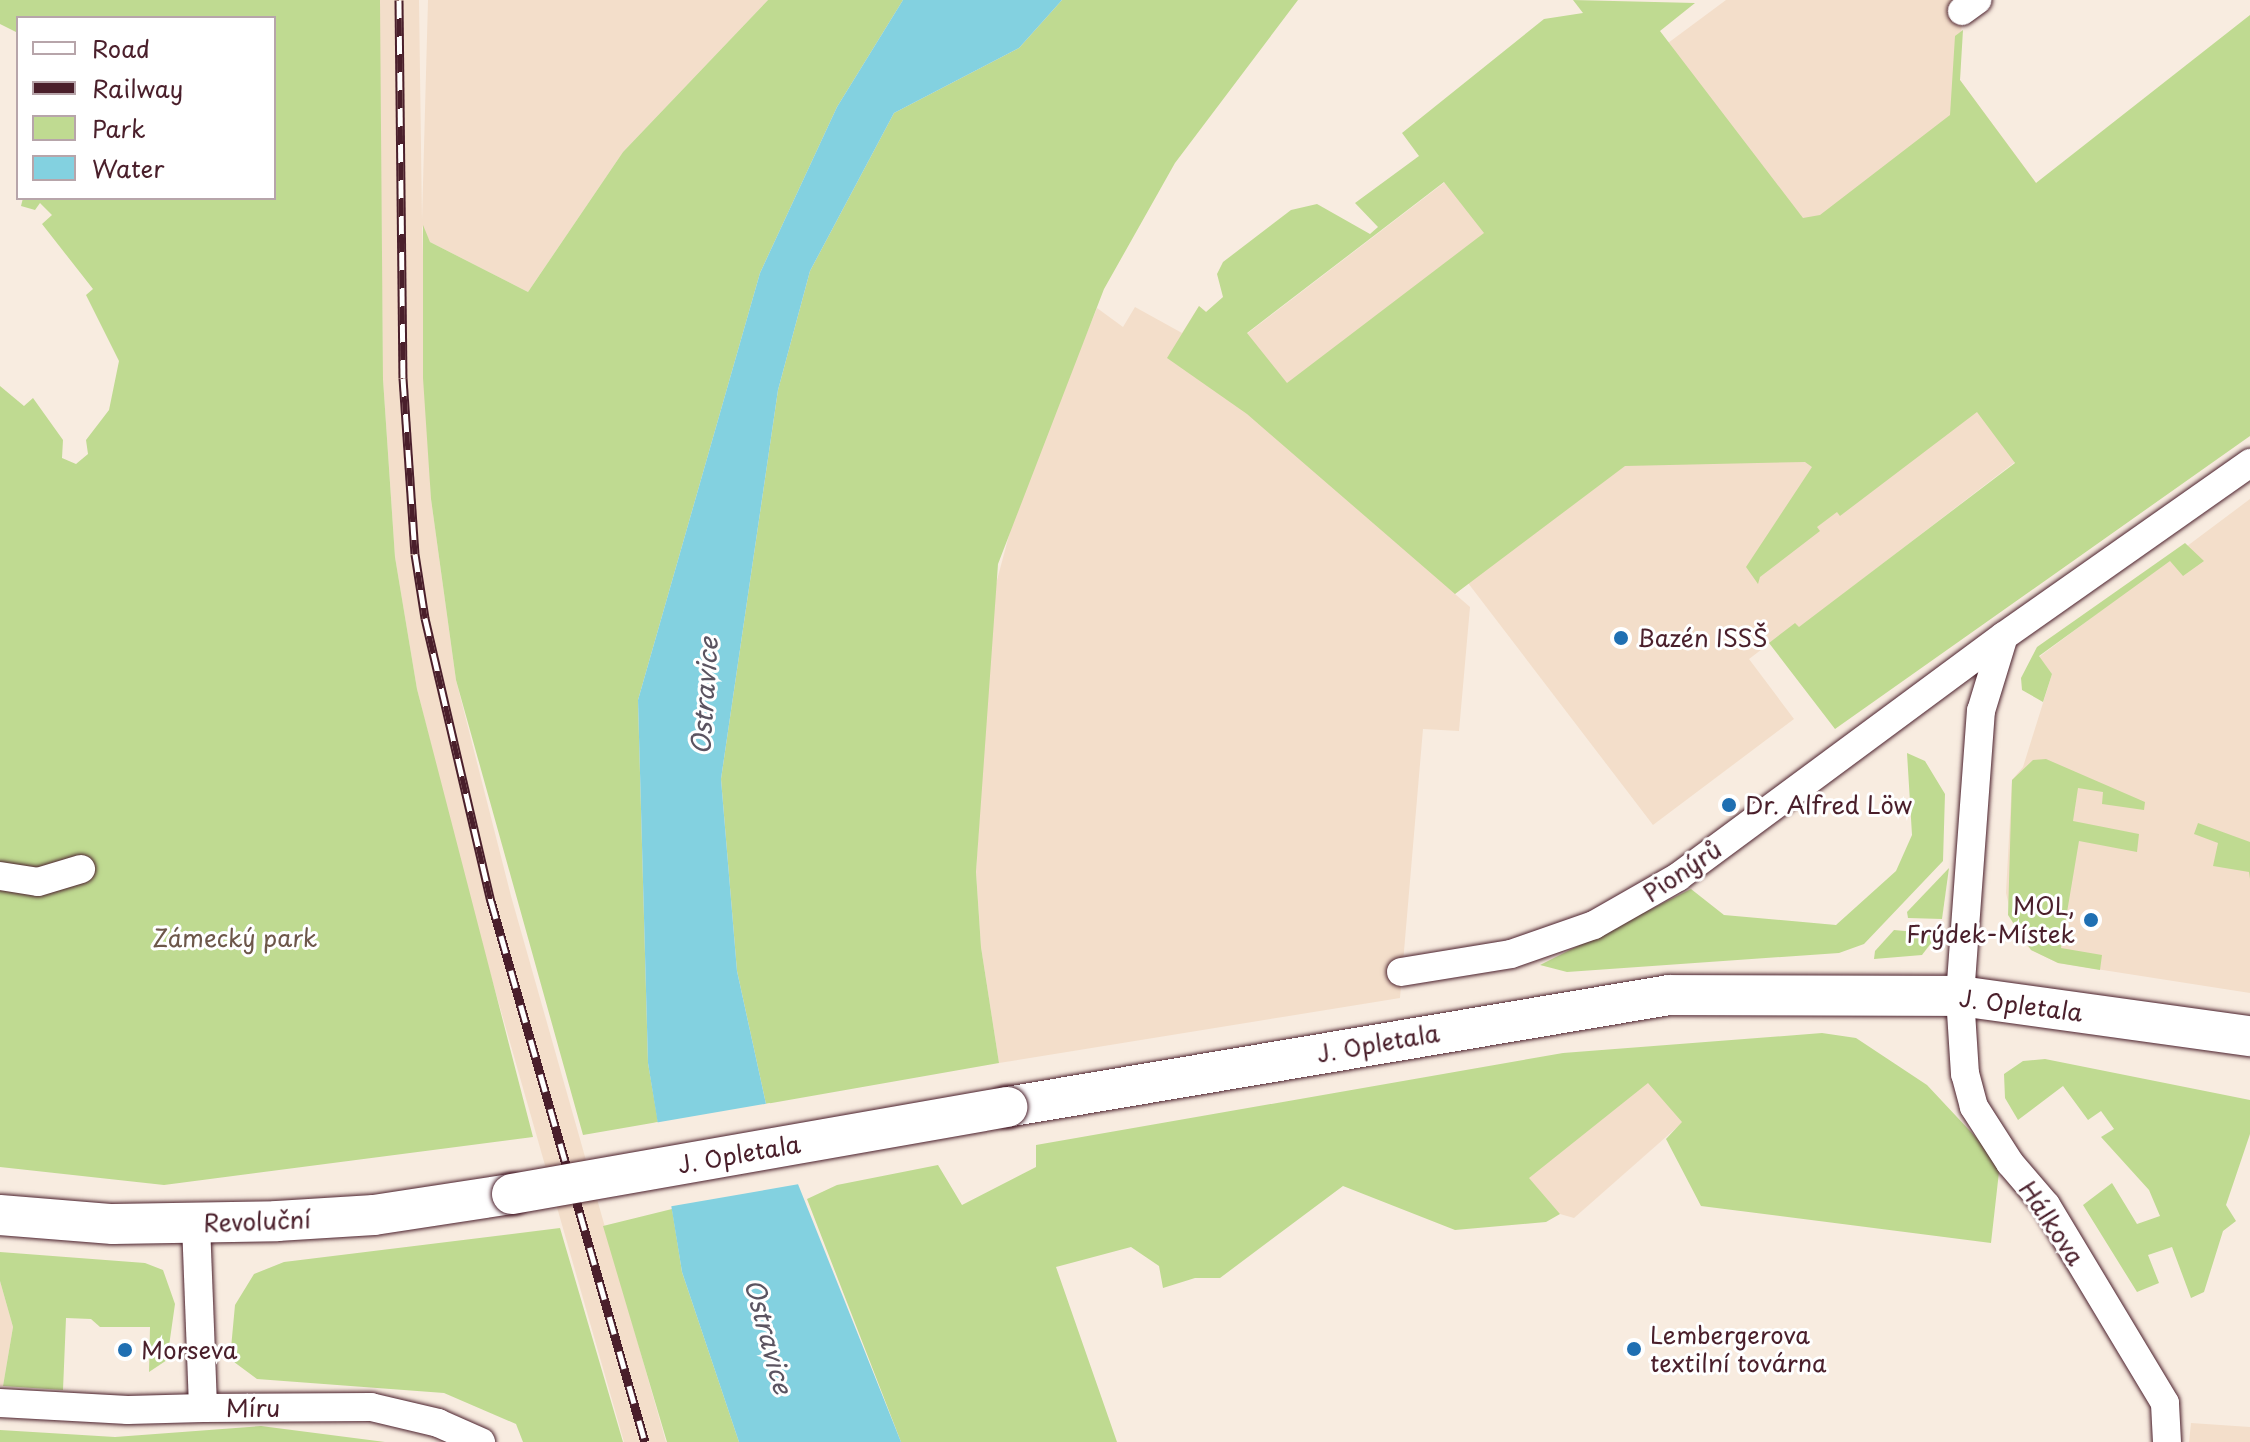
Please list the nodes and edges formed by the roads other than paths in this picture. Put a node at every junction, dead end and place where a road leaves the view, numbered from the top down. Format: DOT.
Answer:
graph roads {
  1 [pos="2250,463"];
  2 [pos="2004,636"];
  3 [pos="81,869"];
  4 [pos="0,876"];
  5 [pos="1401,972"];
  6 [pos="1960,996"];
  7 [pos="2250,1036"];
  8 [pos="512,1194"];
  9 [pos="0,1215"];
  10 [pos="196,1224"];
  11 [pos="0,1403"];
  12 [pos="203,1408"];
  13 [pos="481,1442"];
  14 [pos="2167,1442"];
  1 -- 2 [label="street, Pionýrů"];
  2 -- 5 [label="street, Pionýrů"];
  2 -- 6 [label="street"];
  3 -- 4 [label="street"];
  6 -- 7 [label="main road, J. Opletala"];
  6 -- 8 [label="main road, J. Opletala, bridge"];
  6 -- 14 [label="street, Hálkova"];
  8 -- 10 [label="main road, Revoluční"];
  9 -- 10 [label="main road, Revoluční"];
  10 -- 12 [label="street, Míru"];
  11 -- 12 [label="street"];
  12 -- 13 [label="street, Míru"];
}
